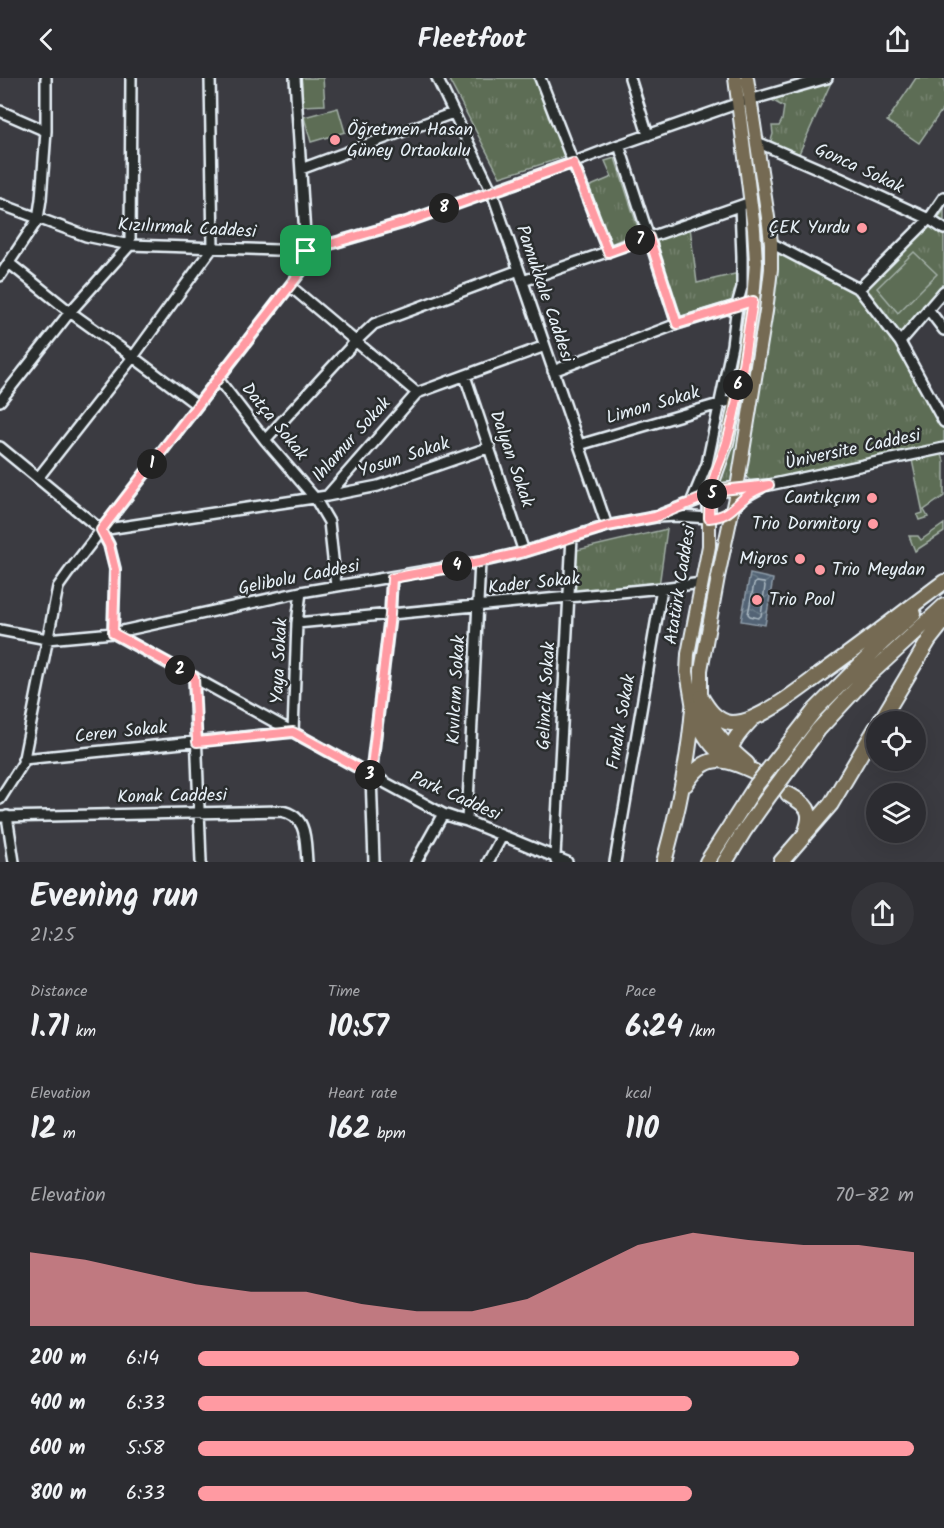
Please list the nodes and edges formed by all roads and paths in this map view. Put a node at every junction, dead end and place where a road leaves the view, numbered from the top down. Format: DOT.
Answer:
graph roads {
  1 [pos="46,78"];
  2 [pos="131,78"];
  3 [pos="210,78"];
  4 [pos="295,78"];
  5 [pos="437,78"];
  6 [pos="540,78"];
  7 [pos="630,78"];
  8 [pos="735,78"];
  9 [pos="747,78"];
  10 [pos="827,78"];
  11 [pos="745,102"];
  12 [pos="0,111"];
  13 [pos="453,113"];
  14 [pos="46,131"];
  15 [pos="648,135"];
  16 [pos="757,142"];
  17 [pos="619,145"];
  18 [pos="573,163"];
  19 [pos="301,169"];
  20 [pos="492,192"];
  21 [pos="944,197"];
  22 [pos="0,204"];
  23 [pos="745,204"];
  24 [pos="38,219"];
  25 [pos="929,219"];
  26 [pos="944,229"];
  27 [pos="649,237"];
  28 [pos="771,243"];
  29 [pos="130,245"];
  30 [pos="213,248"];
  31 [pos="306,251"];
  32 [pos="608,252"];
  33 [pos="9,263"];
  34 [pos="519,270"];
  35 [pos="0,276"];
  36 [pos="523,281"];
  37 [pos="290,286"];
  38 [pos="859,289"];
  39 [pos="944,291"];
  40 [pos="753,301"];
  41 [pos="737,305"];
  42 [pos="928,309"];
  43 [pos="70,312"];
  44 [pos="677,324"];
  45 [pos="944,330"];
  46 [pos="356,342"];
  47 [pos="900,342"];
  48 [pos="545,346"];
  49 [pos="133,357"];
  50 [pos="553,370"];
  51 [pos="465,376"];
  52 [pos="218,379"];
  53 [pos="417,393"];
  54 [pos="736,399"];
  55 [pos="0,401"];
  56 [pos="719,403"];
  57 [pos="197,405"];
  58 [pos="944,422"];
  59 [pos="265,440"];
  60 [pos="579,444"];
  61 [pos="0,447"];
  62 [pos="490,447"];
  63 [pos="944,448"];
  64 [pos="39,478"];
  65 [pos="769,485"];
  66 [pos="737,488"];
  67 [pos="711,495"];
  68 [pos="327,496"];
  69 [pos="315,498"];
  70 [pos="691,503"];
  71 [pos="732,509"];
  72 [pos="655,517"];
  73 [pos="709,518"];
  74 [pos="608,526"];
  75 [pos="101,530"];
  76 [pos="572,537"];
  77 [pos="524,552"];
  78 [pos="480,562"];
  79 [pos="392,578"];
  80 [pos="944,582"];
  81 [pos="702,583"];
  82 [pos="336,586"];
  83 [pos="662,588"];
  84 [pos="944,591"];
  85 [pos="301,592"];
  86 [pos="569,597"];
  87 [pos="478,606"];
  88 [pos="944,606"];
  89 [pos="390,615"];
  90 [pos="944,621"];
  91 [pos="297,623"];
  92 [pos="0,630"];
  93 [pos="113,633"];
  94 [pos="47,639"];
  95 [pos="194,677"];
  96 [pos="697,702"];
  97 [pos="886,711"];
  98 [pos="754,718"];
  99 [pos="293,732"];
  100 [pos="197,742"];
  101 [pos="866,745"];
  102 [pos="732,756"];
  103 [pos="23,759"];
  104 [pos="371,775"];
  105 [pos="758,775"];
  106 [pos="787,796"];
  107 [pos="0,799"];
  108 [pos="680,800"];
  109 [pos="831,804"];
  110 [pos="200,813"];
  111 [pos="810,813"];
  112 [pos="443,814"];
  113 [pos="4,817"];
  114 [pos="466,820"];
  115 [pos="502,836"];
  116 [pos="805,836"];
  117 [pos="555,859"];
  118 [pos="14,862"];
  119 [pos="201,862"];
  120 [pos="307,862"];
  121 [pos="374,862"];
  122 [pos="416,862"];
  123 [pos="488,862"];
  124 [pos="567,862"];
  125 [pos="615,862"];
  126 [pos="664,862"];
  127 [pos="707,862"];
  128 [pos="725,862"];
  129 [pos="780,862"];
  1 -- 14 [label="street"];
  2 -- 29 [label="street"];
  3 -- 30 [label="street"];
  4 -- 19 [label="street"];
  5 -- 13 [label="street, Pamukkale Caddesi"];
  6 -- 18 [label="street"];
  7 -- 15 [label="street"];
  8 -- 11 [label="main road, Atatürk Caddesi"];
  9 -- 11 [label="main road, Atatürk Caddesi"];
  10 -- 11 [label="street, Kızılırmak Caddesi"];
  11 -- 15 [label="street, Kızılırmak Caddesi"];
  11 -- 16 [label="main road, Atatürk Caddesi"];
  11 -- 23 [label="main road, Atatürk Caddesi"];
  12 -- 14 [label="street"];
  13 -- 19 [label="street"];
  13 -- 20 [label="street, Pamukkale Caddesi"];
  14 -- 24 [label="street"];
  15 -- 17 [label="street, Kızılırmak Caddesi"];
  16 -- 25 [label="street, Gonca Sokak"];
  16 -- 28 [label="main road, Atatürk Caddesi"];
  17 -- 18 [label="street, Kızılırmak Caddesi"];
  17 -- 27 [label="street"];
  18 -- 20 [label="street, Kızılırmak Caddesi"];
  18 -- 32 [label="street"];
  19 -- 31 [label="street"];
  20 -- 31 [label="street, Kızılırmak Caddesi"];
  20 -- 34 [label="street, Pamukkale Caddesi"];
  21 -- 25 [label="street"];
  22 -- 24 [label="street, Kızılırmak Caddesi"];
  23 -- 27 [label="street"];
  23 -- 40 [label="main road, Atatürk Caddesi"];
  23 -- 41 [label="street"];
  24 -- 29 [label="street, Kızılırmak Caddesi"];
  24 -- 33 [label="street"];
  25 -- 26 [label="street, Gonca Sokak"];
  25 -- 38 [label="street"];
  27 -- 32 [label="street"];
  27 -- 44 [label="street"];
  28 -- 38 [label="street"];
  28 -- 66 [label="main road, Atatürk Caddesi"];
  29 -- 30 [label="street, Kızılırmak Caddesi"];
  29 -- 43 [label="street"];
  30 -- 31 [label="street, Kızılırmak Caddesi"];
  30 -- 49 [label="street"];
  31 -- 37 [label="street"];
  32 -- 36 [label="street"];
  33 -- 35 [label="street"];
  33 -- 43 [label="street"];
  34 -- 36 [label="street, Pamukkale Caddesi"];
  34 -- 46 [label="street"];
  36 -- 48 [label="street, Pamukkale Caddesi"];
  37 -- 46 [label="street"];
  37 -- 52 [label="street"];
  38 -- 47 [label="street"];
  39 -- 42 [label="street"];
  40 -- 41 [label="street"];
  40 -- 54 [label="main road, Atatürk Caddesi"];
  41 -- 44 [label="street"];
  41 -- 56 [label="street"];
  42 -- 45 [label="street"];
  42 -- 47 [label="street"];
  43 -- 49 [label="street"];
  43 -- 55 [label="street"];
  44 -- 50 [label="street"];
  46 -- 53 [label="street"];
  46 -- 59 [label="street"];
  47 -- 58 [label="street"];
  48 -- 50 [label="street, Pamukkale Caddesi"];
  48 -- 51 [label="street, Ihlamur Sokak"];
  49 -- 57 [label="street"];
  49 -- 64 [label="street"];
  50 -- 60 [label="street, Pamukkale Caddesi"];
  51 -- 53 [label="street, Ihlamur Sokak"];
  51 -- 62 [label="street, Dalyan Sokak"];
  52 -- 57 [label="street"];
  52 -- 59 [label="street, Datça Sokak"];
  53 -- 68 [label="street, Ihlamur Sokak"];
  54 -- 56 [label="street, Limon Sokak"];
  54 -- 67 [label="main road, Atatürk Caddesi"];
  56 -- 60 [label="street, Limon Sokak"];
  56 -- 70 [label="street"];
  57 -- 75 [label="street"];
  59 -- 69 [label="street, Datça Sokak"];
  60 -- 74 [label="street, Pamukkale Caddesi"];
  61 -- 64 [label="street"];
  62 -- 68 [label="street, Yosun Sokak"];
  62 -- 77 [label="street, Dalyan Sokak"];
  63 -- 65 [label="street, Üniversite Caddesi"];
  64 -- 75 [label="street"];
  65 -- 66 [label="street"];
  65 -- 71 [label="street"];
  66 -- 67 [label="main road"];
  66 -- 71 [label="main road, Atatürk Caddesi"];
  67 -- 70 [label="street"];
  67 -- 73 [label="main road, Atatürk Caddesi"];
  68 -- 69 [label="street, Ihlamur Sokak"];
  69 -- 75 [label="street, Ihlamur Sokak"];
  69 -- 82 [label="street, Datça Sokak"];
  70 -- 72 [label="street"];
  71 -- 73 [label="main road"];
  71 -- 96 [label="main road, Atatürk Caddesi"];
  72 -- 73 [label="street, Gelibolu Caddesi"];
  72 -- 74 [label="street, Gelibolu Caddesi"];
  73 -- 81 [label="main road, Atatürk Caddesi"];
  74 -- 76 [label="street, Gelibolu Caddesi"];
  75 -- 93 [label="street"];
  75 -- 94 [label="street"];
  76 -- 77 [label="street, Gelibolu Caddesi"];
  76 -- 86 [label="street, Gelincik Sokak"];
  77 -- 78 [label="street, Gelibolu Caddesi"];
  78 -- 79 [label="street, Gelibolu Caddesi"];
  78 -- 87 [label="street, Kıvılcım Sokak"];
  79 -- 82 [label="street, Gelibolu Caddesi"];
  79 -- 89 [label="street"];
  80 -- 98 [label="highway"];
  81 -- 83 [label="street, Kader Sokak"];
  81 -- 96 [label="main road, Atatürk Caddesi"];
  82 -- 85 [label="street, Gelibolu Caddesi"];
  83 -- 86 [label="street, Kader Sokak"];
  83 -- 125 [label="street, Fındık Sokak"];
  84 -- 105 [label="highway"];
  85 -- 91 [label="street, Yaya Sokak"];
  85 -- 93 [label="street, Gelibolu Caddesi"];
  86 -- 87 [label="street, Kader Sokak"];
  86 -- 117 [label="street, Gelincik Sokak"];
  87 -- 89 [label="street, Kader Sokak"];
  87 -- 114 [label="street, Kıvılcım Sokak"];
  88 -- 128 [label="highway, bridge"];
  89 -- 91 [label="street, Kader Sokak"];
  89 -- 104 [label="street"];
  90 -- 97 [label="highway"];
  91 -- 99 [label="street, Yaya Sokak"];
  92 -- 94 [label="street, Gelibolu Caddesi"];
  93 -- 94 [label="street, Gelibolu Caddesi"];
  93 -- 95 [label="street, Park Caddesi"];
  94 -- 103 [label="street"];
  95 -- 99 [label="street, Park Caddesi"];
  95 -- 100 [label="street"];
  96 -- 98 [label="highway"];
  96 -- 102 [label="highway"];
  96 -- 108 [label="highway"];
  98 -- 102 [label="highway"];
  99 -- 100 [label="street, Ceren Sokak"];
  99 -- 104 [label="street, Park Caddesi"];
  100 -- 103 [label="street, Ceren Sokak"];
  100 -- 110 [label="street"];
  101 -- 109 [label="highway"];
  102 -- 105 [label="highway"];
  102 -- 108 [label="highway"];
  103 -- 107 [label="street"];
  104 -- 112 [label="street, Park Caddesi"];
  104 -- 121 [label="street"];
  105 -- 127 [label="highway"];
  106 -- 111 [label="highway"];
  108 -- 126 [label="highway"];
  109 -- 111 [label="highway"];
  109 -- 116 [label="highway"];
  110 -- 113 [label="street, Konak Caddesi"];
  110 -- 119 [label="street"];
  110 -- 120 [label="street, Konak Caddesi"];
  111 -- 116 [label="highway"];
  112 -- 114 [label="street, Park Caddesi"];
  112 -- 122 [label="street"];
  113 -- 118 [label="street"];
  114 -- 115 [label="street, Park Caddesi"];
  115 -- 117 [label="street, Park Caddesi"];
  115 -- 123 [label="street"];
  116 -- 129 [label="highway"];
  117 -- 124 [label="street, Park Caddesi"];
}
